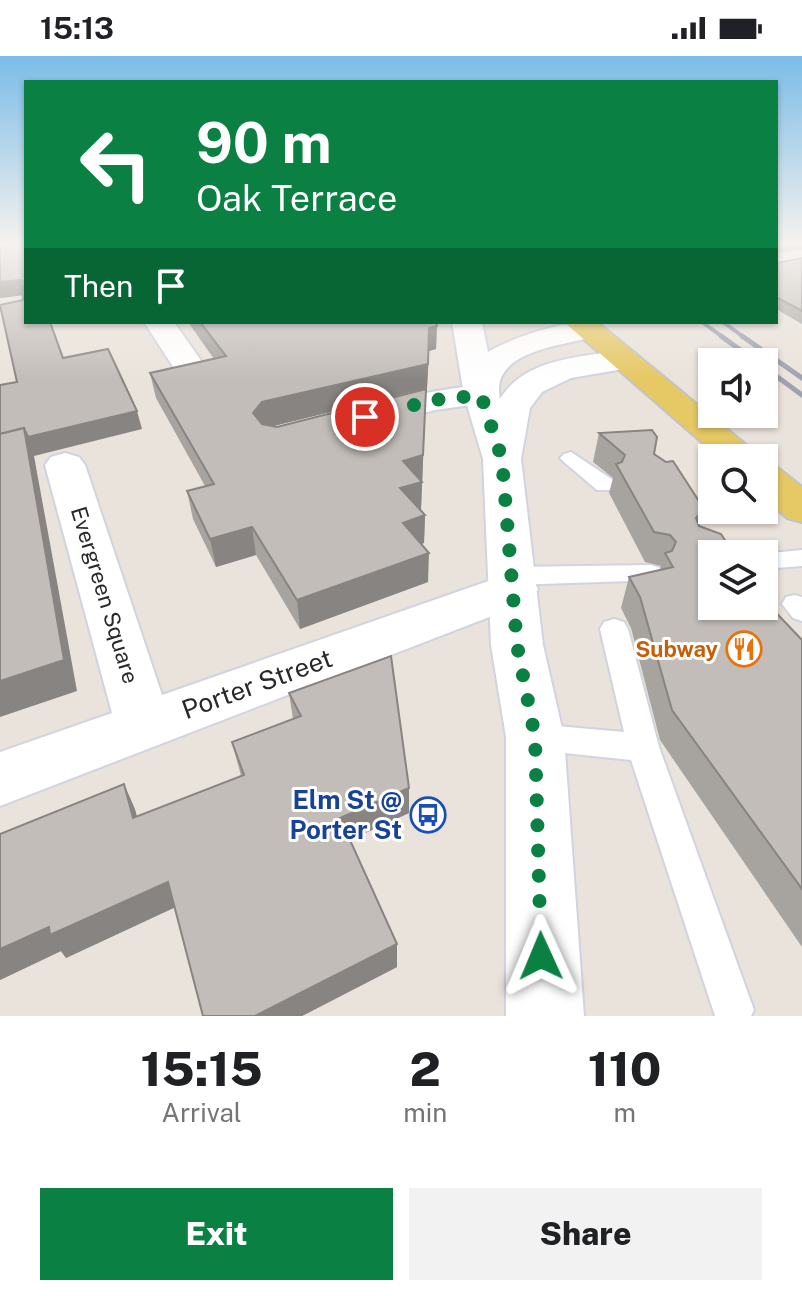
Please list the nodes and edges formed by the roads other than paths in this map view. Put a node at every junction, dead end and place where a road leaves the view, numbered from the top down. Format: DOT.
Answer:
graph roads {
  1 [pos="160,324"];
  2 [pos="467,324"];
  3 [pos="583,326"];
  4 [pos="624,360"];
  5 [pos="193,372"];
  6 [pos="481,395"];
  7 [pos="336,424"];
  8 [pos="726,444"];
  9 [pos="571,458"];
  10 [pos="502,459"];
  11 [pos="65,465"];
  12 [pos="605,485"];
  13 [pos="778,488"];
  14 [pos="802,509"];
  15 [pos="802,558"];
  16 [pos="778,560"];
  17 [pos="646,564"];
  18 [pos="513,582"];
  19 [pos="614,629"];
  20 [pos="144,725"];
  21 [pos="535,737"];
  22 [pos="643,747"];
  23 [pos="0,779"];
  24 [pos="733,1010"];
  25 [pos="545,1016"];
  1 -- 5 [label="main road"];
  2 -- 6 [label="main road"];
  3 -- 4 [label="main road"];
  3 -- 6 [label="main road"];
  4 -- 8 [label="main road"];
  4 -- 10 [label="main road"];
  6 -- 7 [label="main road"];
  6 -- 10 [label="main road"];
  9 -- 12 [label="lane"];
  10 -- 18 [label="main road"];
  11 -- 20 [label="main road, Evergreen Square"];
  13 -- 14 [label="main road"];
  15 -- 16 [label="lane"];
  17 -- 18 [label="lane"];
  18 -- 20 [label="main road, Porter Street"];
  18 -- 21 [label="main road"];
  19 -- 22 [label="lane"];
  20 -- 23 [label="main road, Porter Street"];
  21 -- 22 [label="lane"];
  21 -- 25 [label="main road"];
  22 -- 24 [label="lane"];
}
